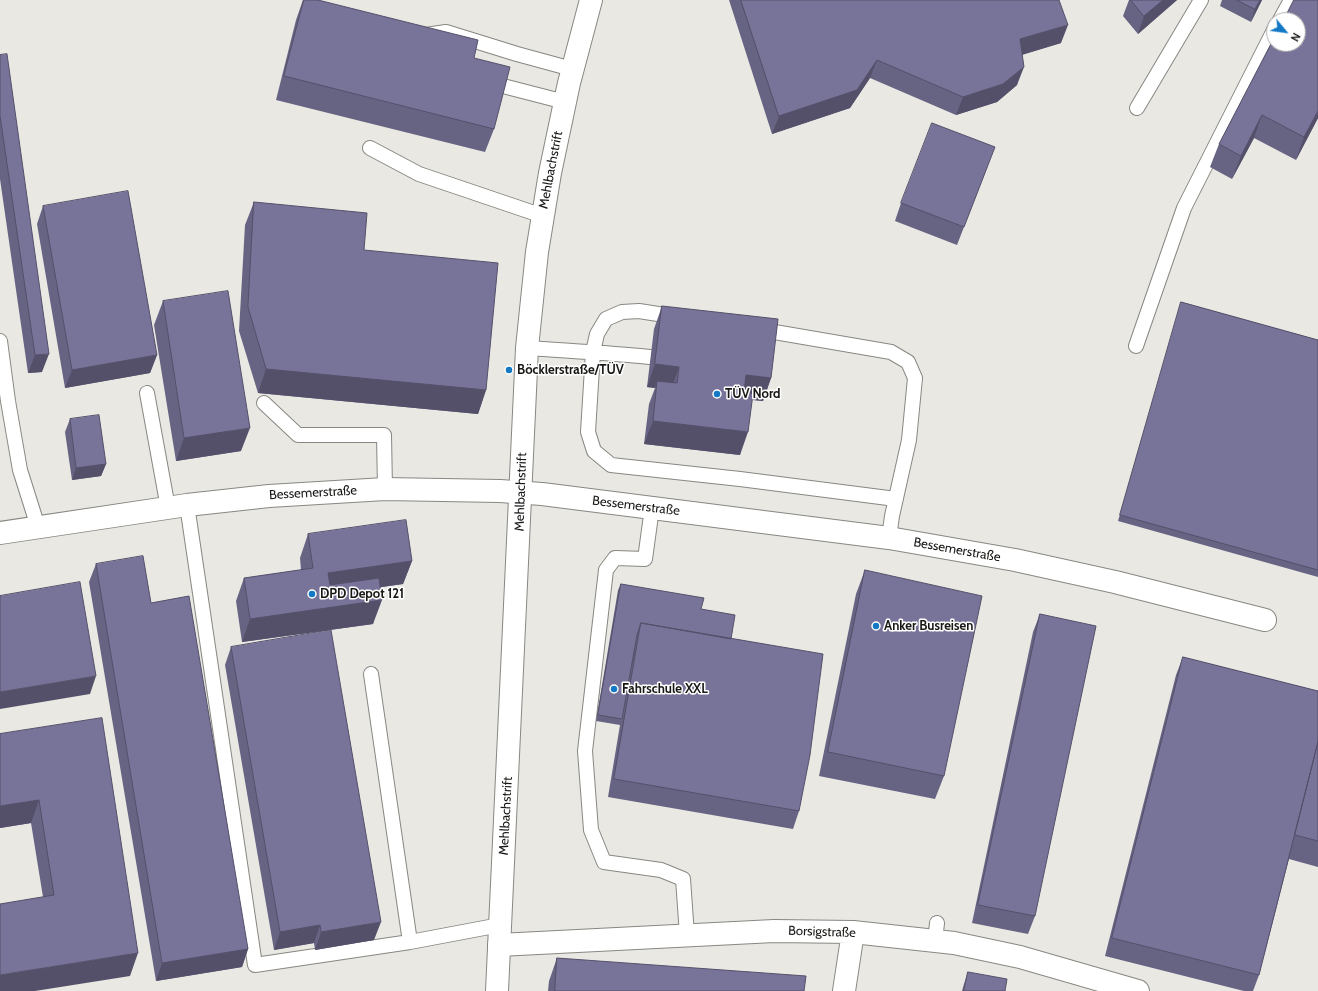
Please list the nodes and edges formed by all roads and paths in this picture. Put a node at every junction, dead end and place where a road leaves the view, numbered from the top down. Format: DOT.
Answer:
graph roads {
  1 [pos="591,0"];
  2 [pos="1201,0"];
  3 [pos="1291,0"];
  4 [pos="1284,12"];
  5 [pos="412,38"];
  6 [pos="1266,46"];
  7 [pos="572,69"];
  8 [pos="503,86"];
  9 [pos="565,102"];
  10 [pos="1137,108"];
  11 [pos="370,148"];
  12 [pos="543,216"];
  13 [pos="686,318"];
  14 [pos="741,327"];
  15 [pos="0,341"];
  16 [pos="1136,346"];
  17 [pos="527,348"];
  18 [pos="593,352"];
  19 [pos="650,357"];
  20 [pos="147,393"];
  21 [pos="4,401"];
  22 [pos="264,403"];
  23 [pos="385,489"];
  24 [pos="521,493"];
  25 [pos="896,498"];
  26 [pos="178,507"];
  27 [pos="652,508"];
  28 [pos="38,527"];
  29 [pos="0,533"];
  30 [pos="889,538"];
  31 [pos="1265,620"];
  32 [pos="371,674"];
  33 [pos="853,932"];
  34 [pos="500,935"];
  35 [pos="687,935"];
  36 [pos="410,942"];
  37 [pos="497,991"];
  38 [pos="844,991"];
  39 [pos="1138,991"];
  1 -- 7 [label="street, Mehlbachstrift"];
  2 -- 10 [label="lane"];
  3 -- 4 [label="lane"];
  5 -- 7 [label="lane"];
  6 -- 16 [label="lane"];
  7 -- 9 [label="street, Mehlbachstrift"];
  8 -- 9 [label="lane"];
  9 -- 12 [label="street, Mehlbachstrift"];
  11 -- 12 [label="lane"];
  12 -- 17 [label="street, Mehlbachstrift"];
  13 -- 18 [label="lane"];
  14 -- 25 [label="lane"];
  15 -- 21 [label="lane"];
  17 -- 18 [label="lane"];
  17 -- 24 [label="street, Mehlbachstrift"];
  18 -- 19 [label="lane"];
  18 -- 25 [label="lane"];
  20 -- 26 [label="lane"];
  21 -- 28 [label="lane"];
  22 -- 23 [label="lane"];
  23 -- 24 [label="street, Bessemerstraße"];
  23 -- 26 [label="street, Bessemerstraße"];
  24 -- 27 [label="street, Bessemerstraße"];
  24 -- 34 [label="street, Mehlbachstrift"];
  25 -- 30 [label="lane"];
  26 -- 28 [label="street, Bessemerstraße"];
  26 -- 36 [label="lane"];
  27 -- 30 [label="street, Bessemerstraße"];
  27 -- 35 [label="lane"];
  28 -- 29 [label="street, Bessemerstraße"];
  30 -- 31 [label="street, Bessemerstraße"];
  32 -- 36 [label="lane"];
  33 -- 35 [label="street, Borsigstraße"];
  33 -- 38 [label="street"];
  33 -- 39 [label="street, Borsigstraße"];
  34 -- 35 [label="street, Borsigstraße"];
  34 -- 36 [label="lane"];
  34 -- 37 [label="street, Mehlbachstrift"];
}
